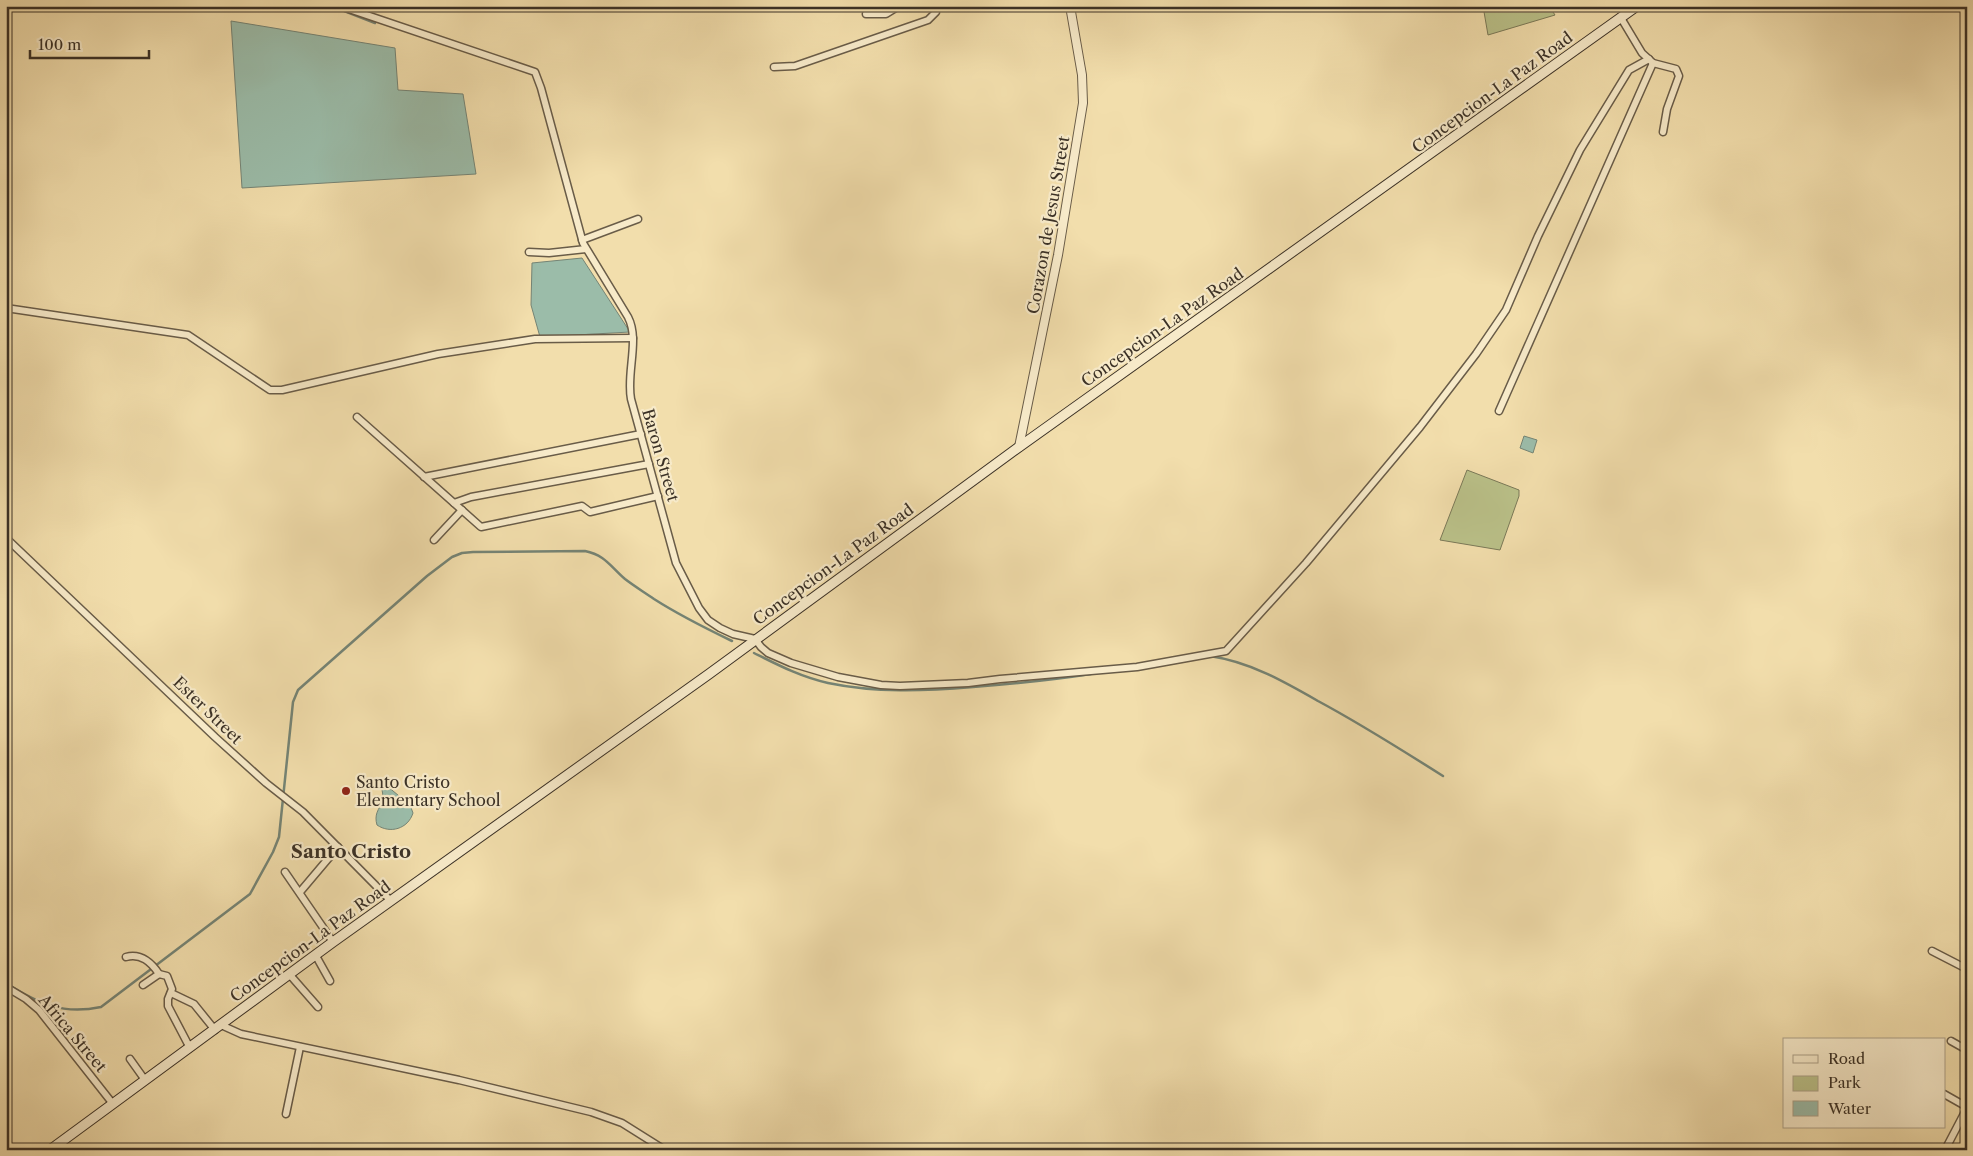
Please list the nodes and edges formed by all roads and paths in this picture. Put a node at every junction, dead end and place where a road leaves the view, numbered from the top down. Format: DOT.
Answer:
graph roads {
  1 [pos="340,6"];
  2 [pos="899,6"];
  3 [pos="936,6"];
  4 [pos="1070,6"];
  5 [pos="1637,6"];
  6 [pos="866,14"];
  7 [pos="1621,18"];
  8 [pos="1651,61"];
  9 [pos="774,67"];
  10 [pos="1663,132"];
  11 [pos="638,219"];
  12 [pos="582,240"];
  13 [pos="586,249"];
  14 [pos="529,252"];
  15 [pos="6,308"];
  16 [pos="633,338"];
  17 [pos="1499,411"];
  18 [pos="357,417"];
  19 [pos="641,434"];
  20 [pos="1019,447"];
  21 [pos="650,464"];
  22 [pos="424,477"];
  23 [pos="658,496"];
  24 [pos="454,503"];
  25 [pos="462,510"];
  26 [pos="6,538"];
  27 [pos="434,540"];
  28 [pos="756,639"];
  29 [pos="338,847"];
  30 [pos="284,872"];
  31 [pos="300,892"];
  32 [pos="390,901"];
  33 [pos="333,942"];
  34 [pos="1932,951"];
  35 [pos="316,956"];
  36 [pos="126,957"];
  37 [pos="1967,969"];
  38 [pos="155,970"];
  39 [pos="290,975"];
  40 [pos="330,980"];
  41 [pos="143,985"];
  42 [pos="6,987"];
  43 [pos="171,993"];
  44 [pos="318,1007"];
  45 [pos="218,1028"];
  46 [pos="1951,1041"];
  47 [pos="300,1047"];
  48 [pos="190,1048"];
  49 [pos="1967,1050"];
  50 [pos="130,1059"];
  51 [pos="145,1080"];
  52 [pos="1946,1095"];
  53 [pos="113,1104"];
  54 [pos="1967,1107"];
  55 [pos="286,1114"];
  56 [pos="50,1150"];
  57 [pos="665,1150"];
  58 [pos="1945,1150"];
  1 -- 12 [label="street, Baron Street"];
  2 -- 6 [label="street"];
  3 -- 9 [label="street"];
  4 -- 20 [label="street, Corazon de Jesus Street"];
  5 -- 7 [label="main road, Concepcion-La Paz Road"];
  7 -- 8 [label="street"];
  7 -- 20 [label="main road, Concepcion-La Paz Road"];
  8 -- 10 [label="street"];
  8 -- 17 [label="street"];
  8 -- 28 [label="street"];
  11 -- 12 [label="street"];
  12 -- 13 [label="street, Baron Street"];
  13 -- 14 [label="street"];
  13 -- 16 [label="street, Baron Street"];
  15 -- 16 [label="street"];
  16 -- 19 [label="street, Baron Street"];
  18 -- 22 [label="street"];
  19 -- 21 [label="street, Baron Street"];
  19 -- 22 [label="street"];
  20 -- 28 [label="main road, Concepcion-La Paz Road"];
  21 -- 23 [label="street, Baron Street"];
  21 -- 24 [label="street"];
  22 -- 24 [label="street"];
  23 -- 25 [label="street"];
  23 -- 28 [label="street, Baron Street"];
  24 -- 25 [label="street"];
  25 -- 27 [label="street"];
  26 -- 29 [label="street, Ester Street"];
  28 -- 32 [label="main road, Concepcion-La Paz Road"];
  29 -- 31 [label="street"];
  29 -- 32 [label="street, Ester Street"];
  30 -- 31 [label="street"];
  31 -- 33 [label="street"];
  32 -- 33 [label="main road, Concepcion-La Paz Road"];
  33 -- 35 [label="main road, Concepcion-La Paz Road"];
  34 -- 37 [label="street"];
  35 -- 39 [label="main road, Concepcion-La Paz Road"];
  35 -- 40 [label="street"];
  36 -- 38 [label="street"];
  38 -- 41 [label="street"];
  38 -- 43 [label="street"];
  39 -- 44 [label="street"];
  39 -- 45 [label="main road, Concepcion-La Paz Road"];
  42 -- 53 [label="street, Africa Street"];
  43 -- 45 [label="street"];
  43 -- 48 [label="street"];
  45 -- 47 [label="street"];
  45 -- 48 [label="main road, Concepcion-La Paz Road"];
  46 -- 49 [label="street"];
  47 -- 55 [label="street"];
  47 -- 57 [label="street"];
  48 -- 51 [label="main road, Concepcion-La Paz Road"];
  50 -- 51 [label="street"];
  51 -- 53 [label="main road, Concepcion-La Paz Road"];
  52 -- 54 [label="street"];
  53 -- 56 [label="main road, Concepcion-La Paz Road"];
  54 -- 58 [label="street"];
}
